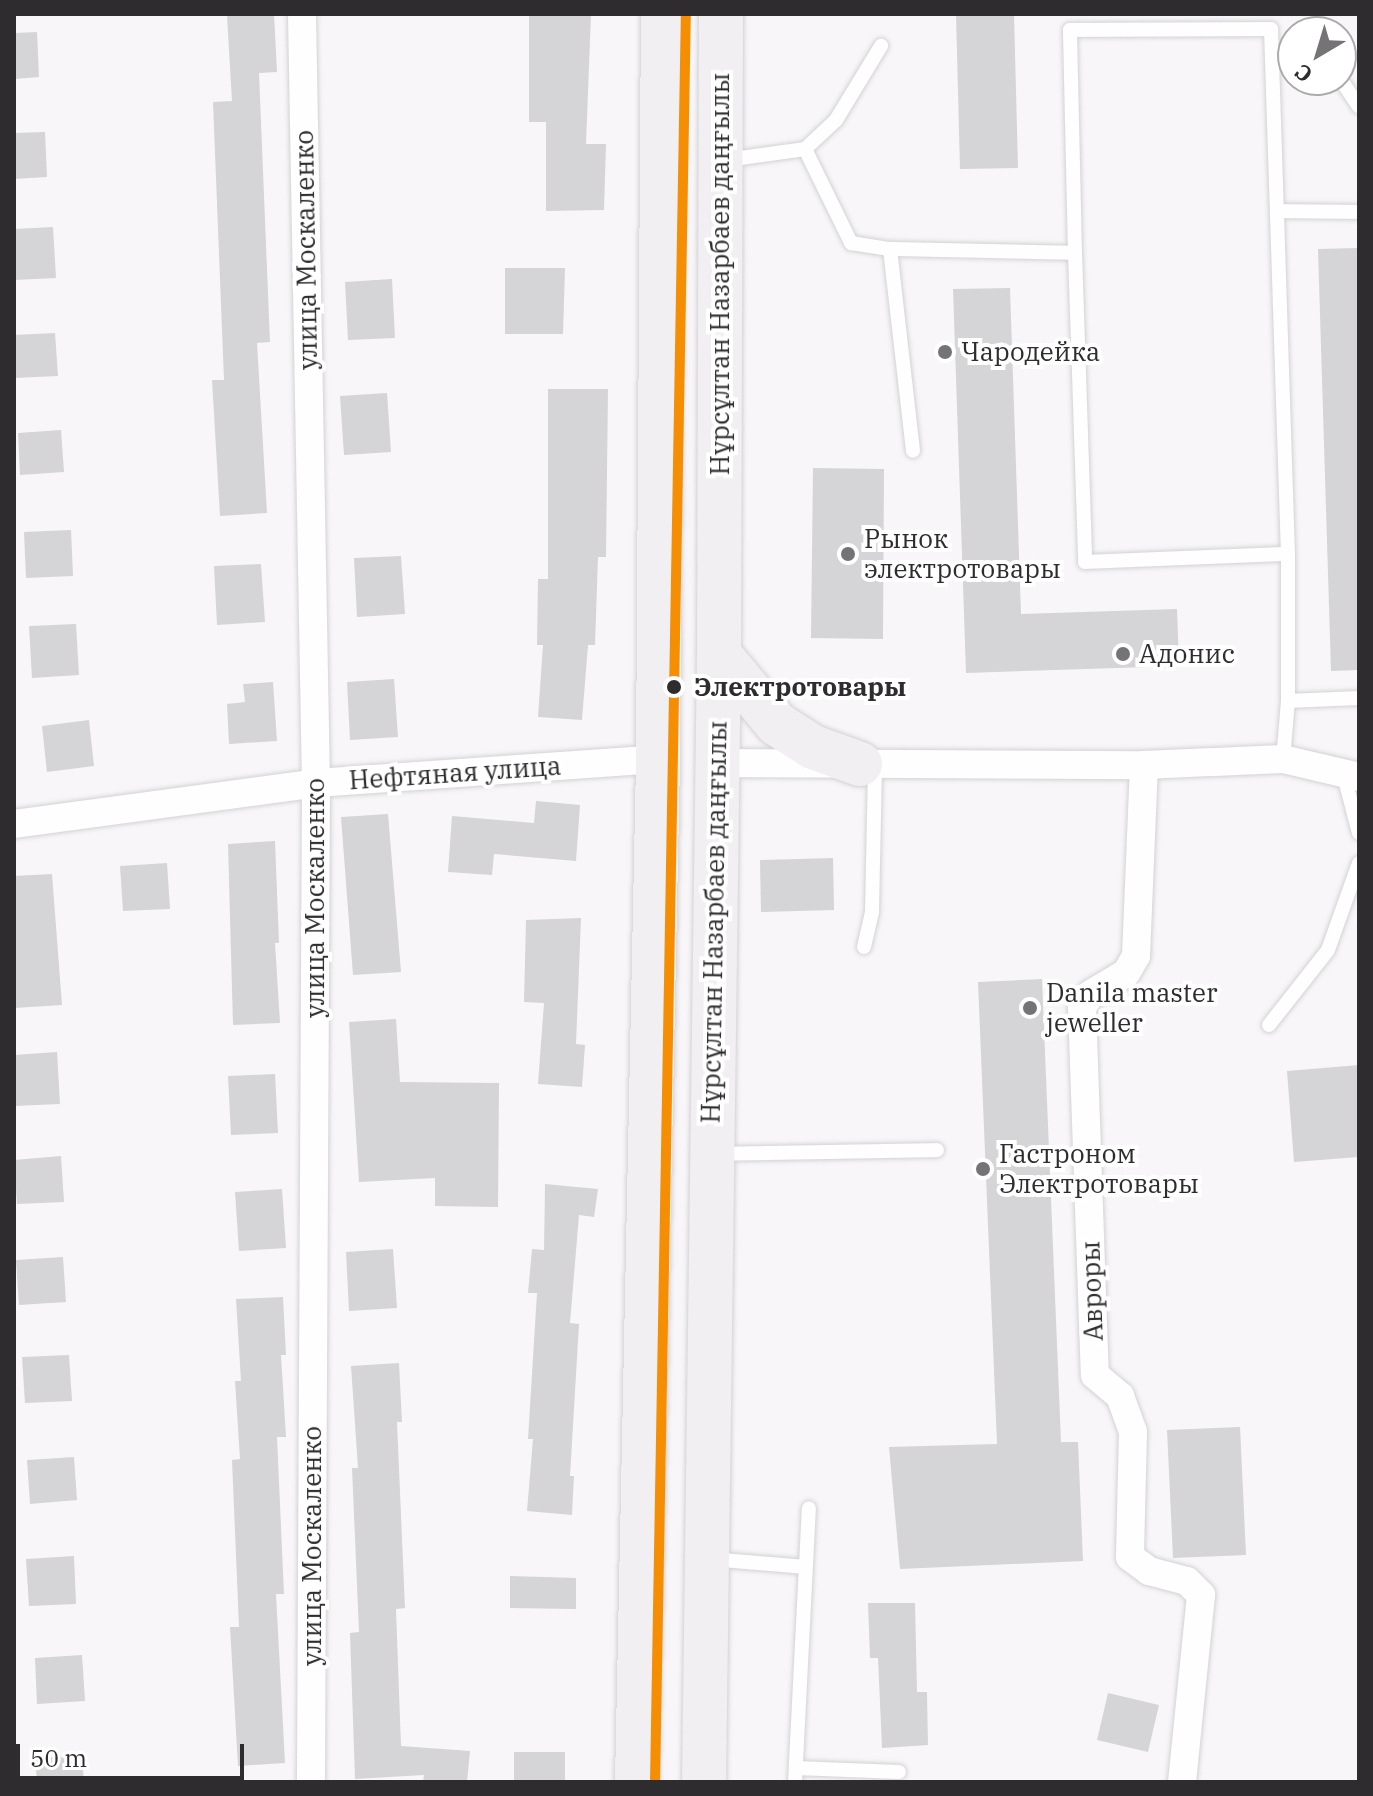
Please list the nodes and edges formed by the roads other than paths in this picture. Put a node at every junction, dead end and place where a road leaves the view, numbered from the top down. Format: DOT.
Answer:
graph roads {
  1 [pos="302,14"];
  2 [pos="663,14"];
  3 [pos="725,19"];
  4 [pos="881,46"];
  5 [pos="805,149"];
  6 [pos="721,160"];
  7 [pos="1277,211"];
  8 [pos="1359,212"];
  9 [pos="890,249"];
  10 [pos="1075,253"];
  11 [pos="913,451"];
  12 [pos="1288,554"];
  13 [pos="719,654"];
  14 [pos="1359,698"];
  15 [pos="1288,701"];
  16 [pos="658,759"];
  17 [pos="1283,759"];
  18 [pos="714,763"];
  19 [pos="868,764"];
  20 [pos="1144,765"];
  21 [pos="1352,777"];
  22 [pos="316,783"];
  23 [pos="14,824"];
  24 [pos="1359,833"];
  25 [pos="1359,863"];
  26 [pos="864,947"];
  27 [pos="1269,1025"];
  28 [pos="937,1150"];
  29 [pos="711,1154"];
  30 [pos="809,1508"];
  31 [pos="708,1558"];
  32 [pos="806,1567"];
  33 [pos="899,1772"];
  34 [pos="795,1775"];
  35 [pos="311,1782"];
  36 [pos="637,1782"];
  37 [pos="704,1782"];
  38 [pos="1182,1782"];
  1 -- 22 [label="street, улица Москаленко"];
  2 -- 16 [label="main road"];
  3 -- 6 [label="main road, Нұрсұлтан Назарбаев даңғылы"];
  4 -- 5 [label="lane"];
  5 -- 6 [label="lane"];
  5 -- 9 [label="lane"];
  6 -- 13 [label="main road, Нұрсұлтан Назарбаев даңғылы"];
  7 -- 8 [label="lane"];
  7 -- 10 [label="lane"];
  7 -- 12 [label="lane"];
  9 -- 10 [label="lane"];
  9 -- 11 [label="lane"];
  10 -- 12 [label="lane"];
  12 -- 15 [label="lane"];
  13 -- 18 [label="main road, Нұрсұлтан Назарбаев даңғылы"];
  13 -- 19 [label="main road"];
  14 -- 15 [label="lane"];
  15 -- 17 [label="lane"];
  16 -- 18 [label="main road"];
  16 -- 22 [label="street, Нефтяная улица"];
  16 -- 36 [label="main road"];
  17 -- 20 [label="street"];
  17 -- 21 [label="street"];
  18 -- 19 [label="street"];
  18 -- 29 [label="main road, Нұрсұлтан Назарбаев даңғылы"];
  19 -- 20 [label="street"];
  19 -- 26 [label="lane"];
  20 -- 38 [label="street, Авроры"];
  21 -- 24 [label="lane"];
  22 -- 23 [label="street, Нефтяная улица"];
  22 -- 35 [label="street, улица Москаленко"];
  25 -- 27 [label="lane"];
  28 -- 29 [label="lane"];
  29 -- 31 [label="main road, Нұрсұлтан Назарбаев даңғылы"];
  30 -- 32 [label="lane"];
  31 -- 32 [label="lane"];
  31 -- 37 [label="main road, Нұрсұлтан Назарбаев даңғылы"];
  32 -- 34 [label="lane"];
  33 -- 34 [label="lane"];
}
